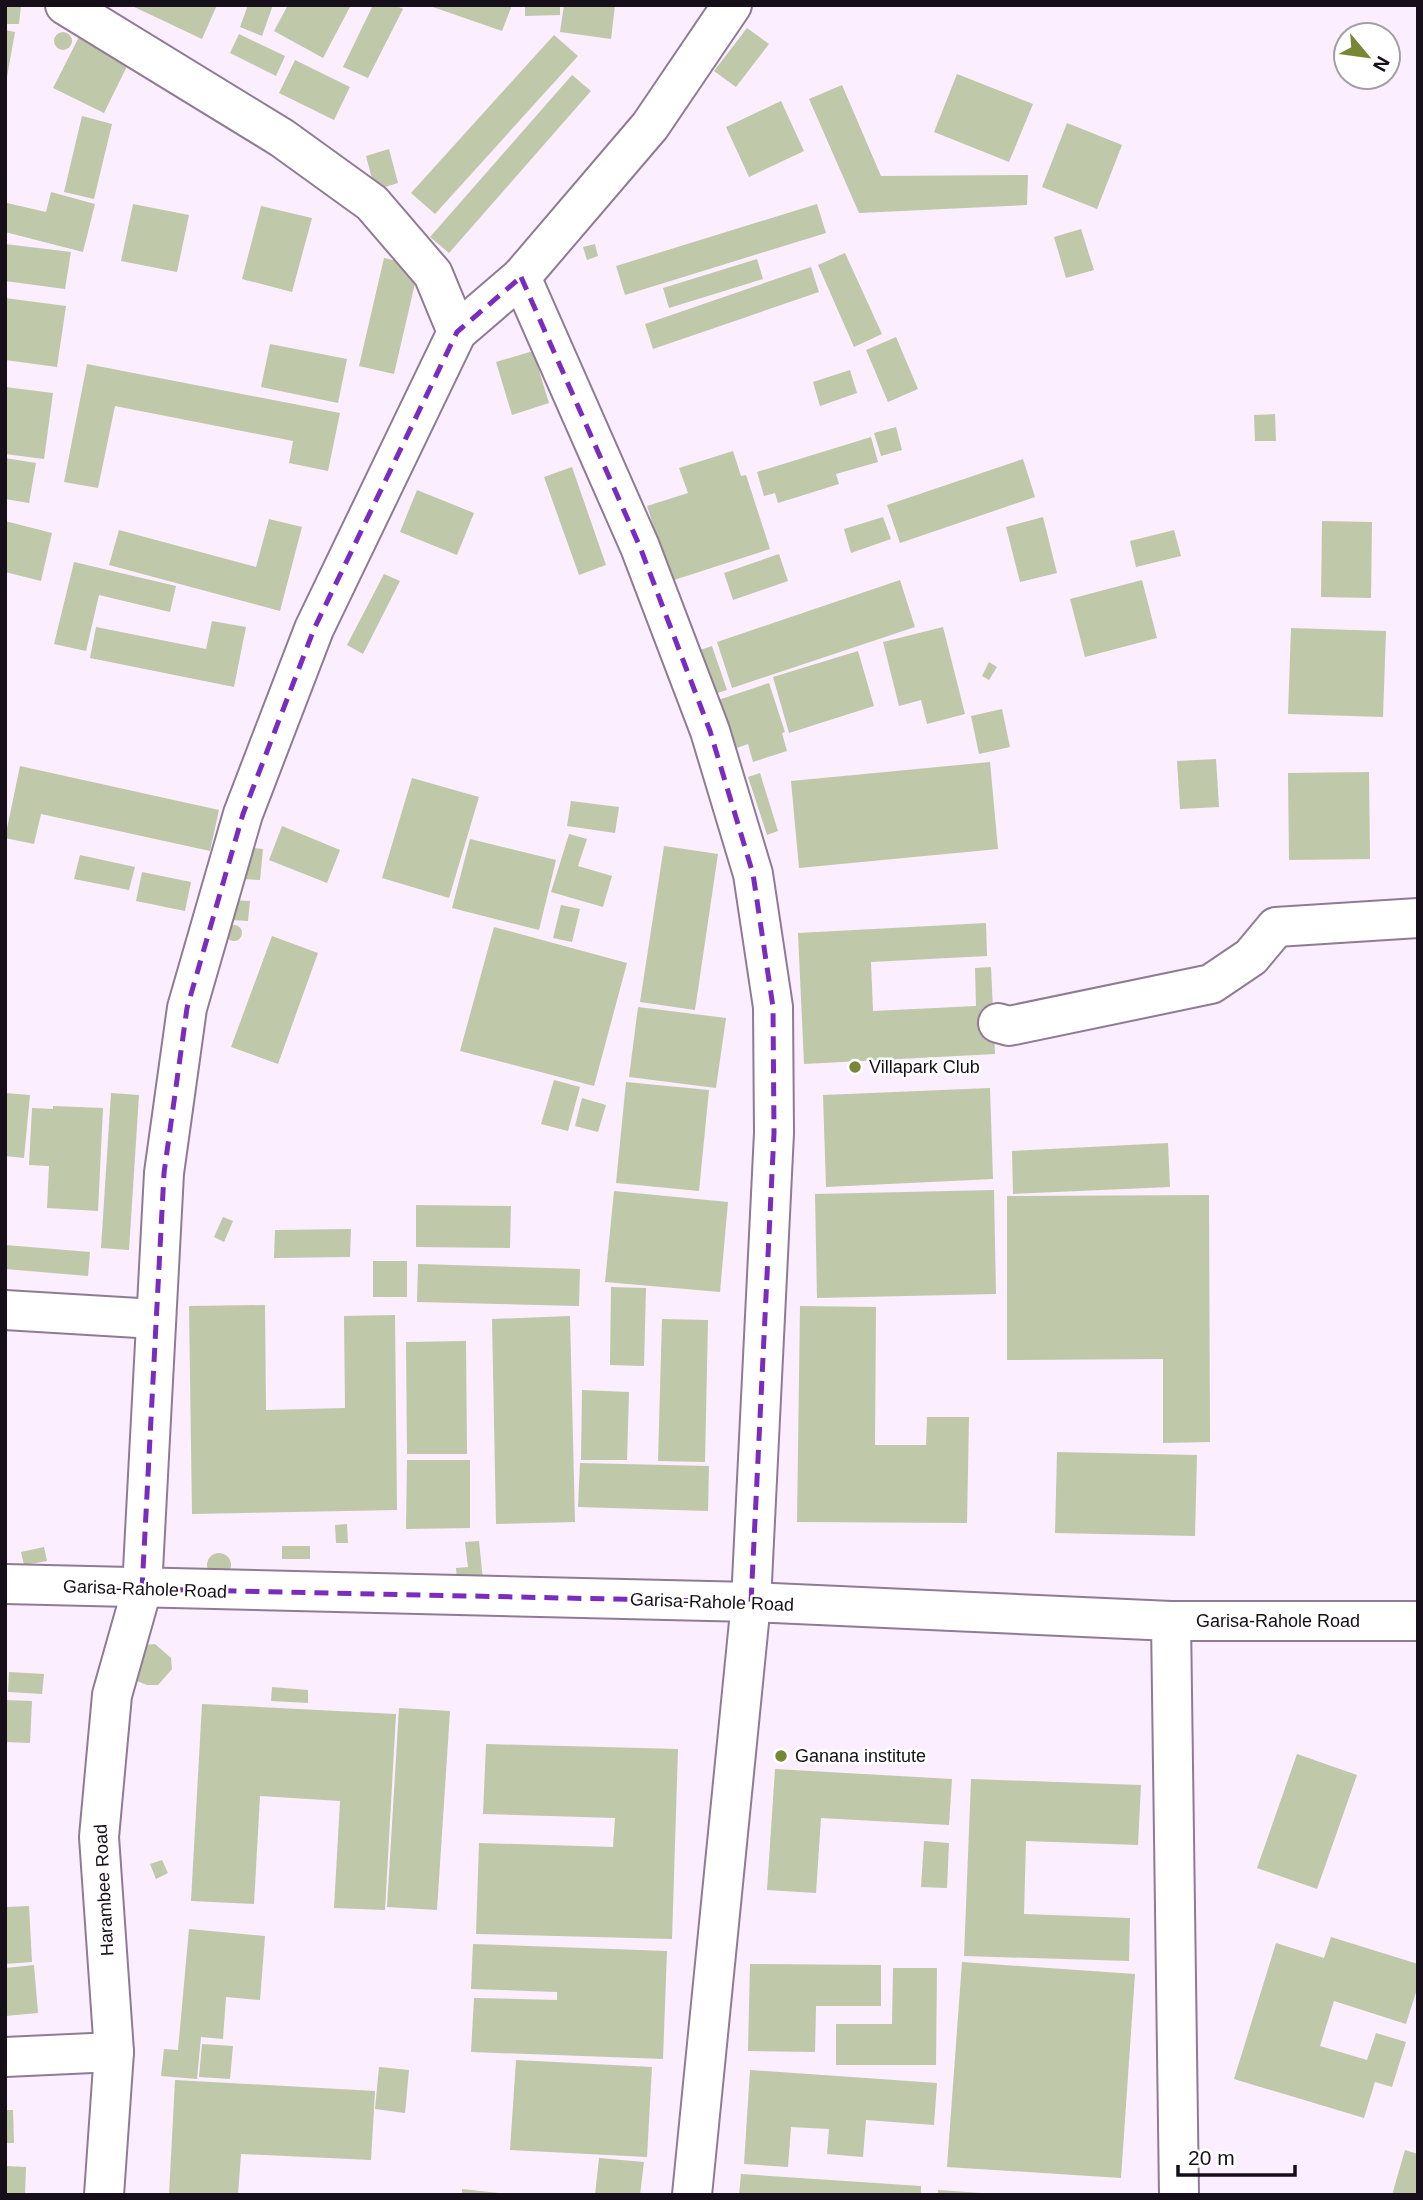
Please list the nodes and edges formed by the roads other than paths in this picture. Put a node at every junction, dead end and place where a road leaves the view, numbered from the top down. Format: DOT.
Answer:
graph roads {
  1 [pos="65,5"];
  2 [pos="733,5"];
  3 [pos="522,277"];
  4 [pos="457,332"];
  5 [pos="1418,918"];
  6 [pos="998,1023"];
  7 [pos="5,1310"];
  8 [pos="155,1319"];
  9 [pos="5,1584"];
  10 [pos="142,1589"];
  11 [pos="751,1602"];
  12 [pos="1171,1621"];
  13 [pos="1418,1621"];
  14 [pos="114,2052"];
  15 [pos="5,2057"];
  16 [pos="104,2195"];
  17 [pos="692,2195"];
  18 [pos="1179,2195"];
  1 -- 4 [label="street"];
  2 -- 3 [label="street"];
  3 -- 4 [label="street"];
  3 -- 11 [label="street"];
  4 -- 8 [label="street, Harambee Road"];
  5 -- 6 [label="street"];
  7 -- 8 [label="street"];
  8 -- 10 [label="street, Harambee Road"];
  9 -- 10 [label="street, Garisa-Rahole Road"];
  10 -- 11 [label="street, Garisa-Rahole Road"];
  10 -- 14 [label="street, Harambee Road"];
  11 -- 12 [label="street, Garisa-Rahole Road"];
  11 -- 17 [label="street"];
  12 -- 13 [label="street, Garisa-Rahole Road"];
  12 -- 18 [label="street"];
  14 -- 15 [label="street"];
  14 -- 16 [label="street, Harambee Road"];
}
